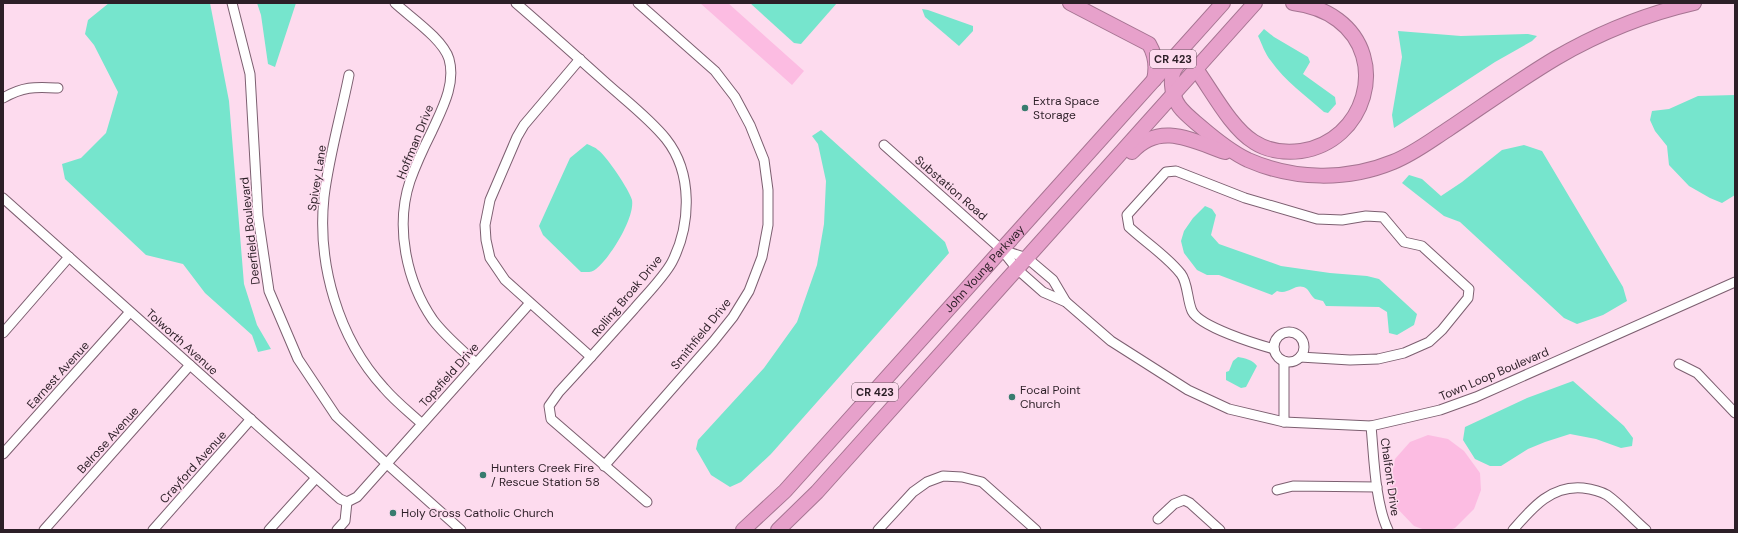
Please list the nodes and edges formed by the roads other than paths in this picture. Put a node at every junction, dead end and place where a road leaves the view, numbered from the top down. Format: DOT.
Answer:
graph roads {
  1 [pos="232,3"];
  2 [pos="395,3"];
  3 [pos="516,3"];
  4 [pos="638,3"];
  5 [pos="1070,3"];
  6 [pos="1223,3"];
  7 [pos="1233,3"];
  8 [pos="1246,3"];
  9 [pos="1255,3"];
  10 [pos="1293,3"];
  11 [pos="1694,3"];
  12 [pos="1226,36"];
  13 [pos="580,59"];
  14 [pos="1196,69"];
  15 [pos="349,75"];
  16 [pos="1154,80"];
  17 [pos="58,88"];
  18 [pos="1172,96"];
  19 [pos="3,98"];
  20 [pos="884,145"];
  21 [pos="1246,159"];
  22 [pos="5,204"];
  23 [pos="1052,230"];
  24 [pos="1002,250"];
  25 [pos="69,257"];
  26 [pos="1027,258"];
  27 [pos="1017,269"];
  28 [pos="1735,282"];
  29 [pos="1066,302"];
  30 [pos="530,303"];
  31 [pos="130,312"];
  32 [pos="3,333"];
  33 [pos="1274,349"];
  34 [pos="591,357"];
  35 [pos="1300,357"];
  36 [pos="1284,362"];
  37 [pos="476,363"];
  38 [pos="1679,364"];
  39 [pos="190,366"];
  40 [pos="1735,413"];
  41 [pos="251,419"];
  42 [pos="1284,422"];
  43 [pos="421,423"];
  44 [pos="1371,426"];
  45 [pos="3,454"];
  46 [pos="387,464"];
  47 [pos="604,466"];
  48 [pos="316,478"];
  49 [pos="1377,487"];
  50 [pos="1277,490"];
  51 [pos="346,502"];
  52 [pos="647,502"];
  53 [pos="1158,519"];
  54 [pos="44,530"];
  55 [pos="153,530"];
  56 [pos="269,530"];
  57 [pos="337,530"];
  58 [pos="461,530"];
  59 [pos="743,530"];
  60 [pos="778,530"];
  61 [pos="878,530"];
  62 [pos="1036,530"];
  63 [pos="1220,530"];
  64 [pos="1388,530"];
  65 [pos="1512,530"];
  66 [pos="1646,530"];
  1 -- 46 [label="street, Deerfield Boulevard"];
  2 -- 37 [label="street, Hoffman Drive"];
  3 -- 13 [label="street, Rolling Broak Drive"];
  4 -- 47 [label="street, Smithfield Drive"];
  5 -- 16 [label="highway"];
  6 -- 16 [label="highway, John Young Parkway / CR 423"];
  7 -- 18 [label="highway"];
  8 -- 12 [label="highway"];
  9 -- 12 [label="highway, John Young Parkway / CR 423"];
  10 -- 14 [label="highway"];
  11 -- 21 [label="highway"];
  12 -- 14 [label="highway, John Young Parkway / CR 423"];
  13 -- 30 [label="street"];
  13 -- 34 [label="street, Rolling Broak Drive"];
  14 -- 18 [label="highway, John Young Parkway / CR 423"];
  15 -- 43 [label="street, Spivey Lane"];
  16 -- 24 [label="highway, John Young Parkway / CR 423"];
  17 -- 19 [label="street"];
  18 -- 21 [label="highway"];
  18 -- 23 [label="highway, John Young Parkway / CR 423"];
  20 -- 24 [label="street, Substation Road"];
  21 -- 23 [label="highway"];
  22 -- 25 [label="street, Tolworth Avenue"];
  23 -- 26 [label="highway, John Young Parkway / CR 423"];
  24 -- 26 [label="street, Town Loop Boulevard"];
  24 -- 27 [label="street, Town Loop Boulevard"];
  24 -- 59 [label="highway, John Young Parkway / CR 423"];
  25 -- 31 [label="street, Tolworth Avenue"];
  25 -- 32 [label="street"];
  26 -- 27 [label="highway, John Young Parkway / CR 423"];
  26 -- 29 [label="street, Town Loop Boulevard"];
  27 -- 29 [label="street, Town Loop Boulevard"];
  27 -- 60 [label="highway, John Young Parkway / CR 423"];
  28 -- 44 [label="street, Town Loop Boulevard"];
  29 -- 42 [label="street, Town Loop Boulevard"];
  30 -- 34 [label="street"];
  30 -- 37 [label="street, Topsfield Drive"];
  31 -- 39 [label="street, Tolworth Avenue"];
  31 -- 45 [label="street, Earnest Avenue"];
  33 -- 35 [label="street"];
  33 -- 35 [label="street"];
  33 -- 36 [label="street"];
  34 -- 47 [label="street, Rolling Broak Drive"];
  35 -- 36 [label="street"];
  36 -- 42 [label="street"];
  37 -- 43 [label="street, Topsfield Drive"];
  38 -- 40 [label="street"];
  39 -- 41 [label="street, Tolworth Avenue"];
  39 -- 54 [label="street, Belrose Avenue"];
  41 -- 48 [label="street, Tolworth Avenue"];
  41 -- 55 [label="street, Crayford Avenue"];
  42 -- 44 [label="street, Town Loop Boulevard"];
  43 -- 46 [label="street, Topsfield Drive"];
  44 -- 49 [label="street, Chalfont Drive"];
  46 -- 51 [label="street, Topsfield Drive"];
  46 -- 58 [label="street, Deerfield Boulevard"];
  47 -- 52 [label="street, Rolling Broak Drive"];
  48 -- 51 [label="street, Tolworth Avenue"];
  48 -- 56 [label="street"];
  49 -- 50 [label="street"];
  49 -- 64 [label="street, Chalfont Drive"];
  51 -- 57 [label="street"];
  53 -- 63 [label="street"];
  61 -- 62 [label="street"];
  65 -- 66 [label="street"];
}
